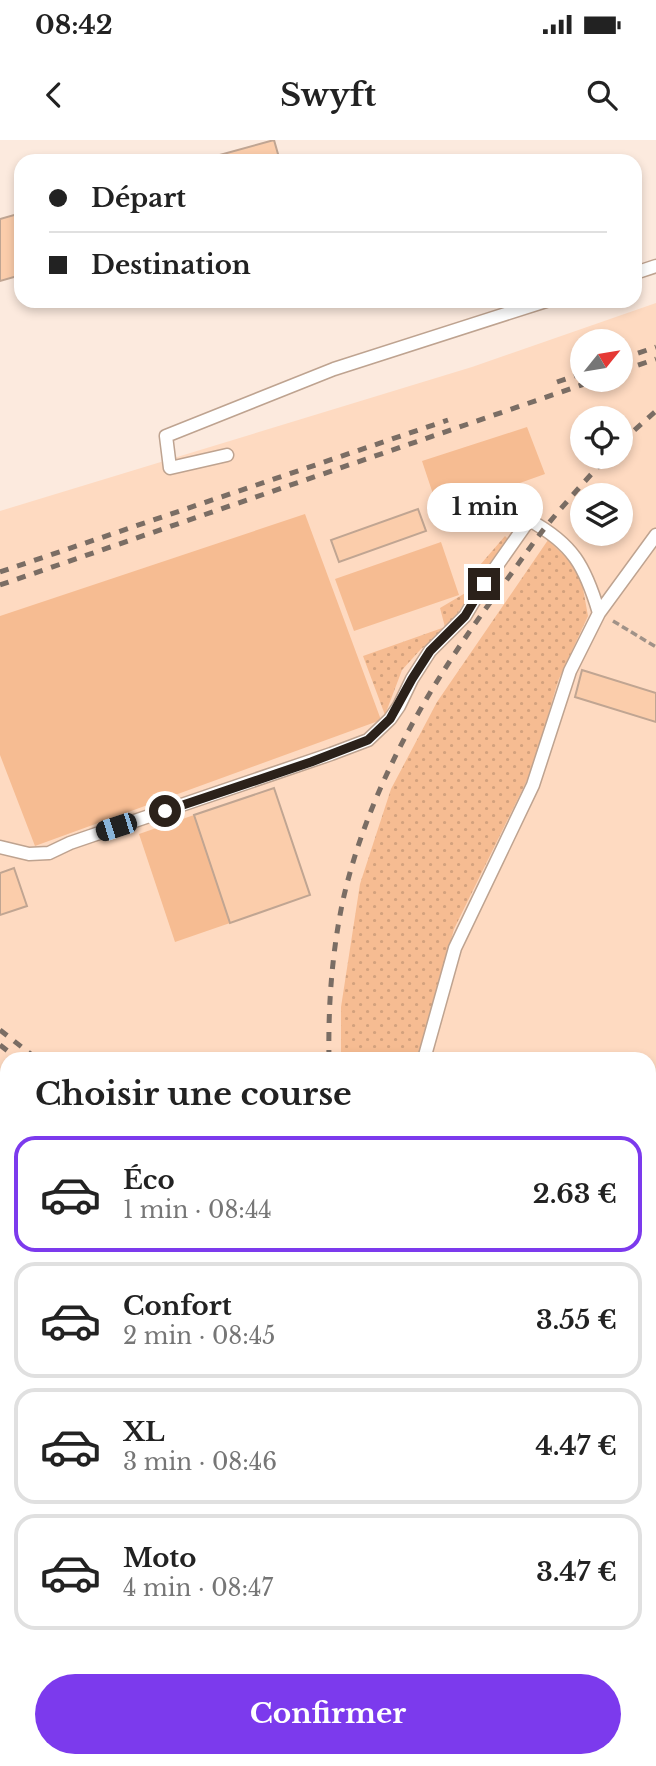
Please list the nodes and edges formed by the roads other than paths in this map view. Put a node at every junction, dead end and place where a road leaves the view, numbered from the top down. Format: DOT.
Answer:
graph roads {
  1 [pos="524,308"];
  2 [pos="227,455"];
  3 [pos="656,535"];
  4 [pos="600,612"];
  5 [pos="0,846"];
  6 [pos="426,1052"];
  1 -- 2 [label="lane"];
  3 -- 4 [label="lane"];
  4 -- 5 [label="lane"];
  4 -- 6 [label="lane"];
}
